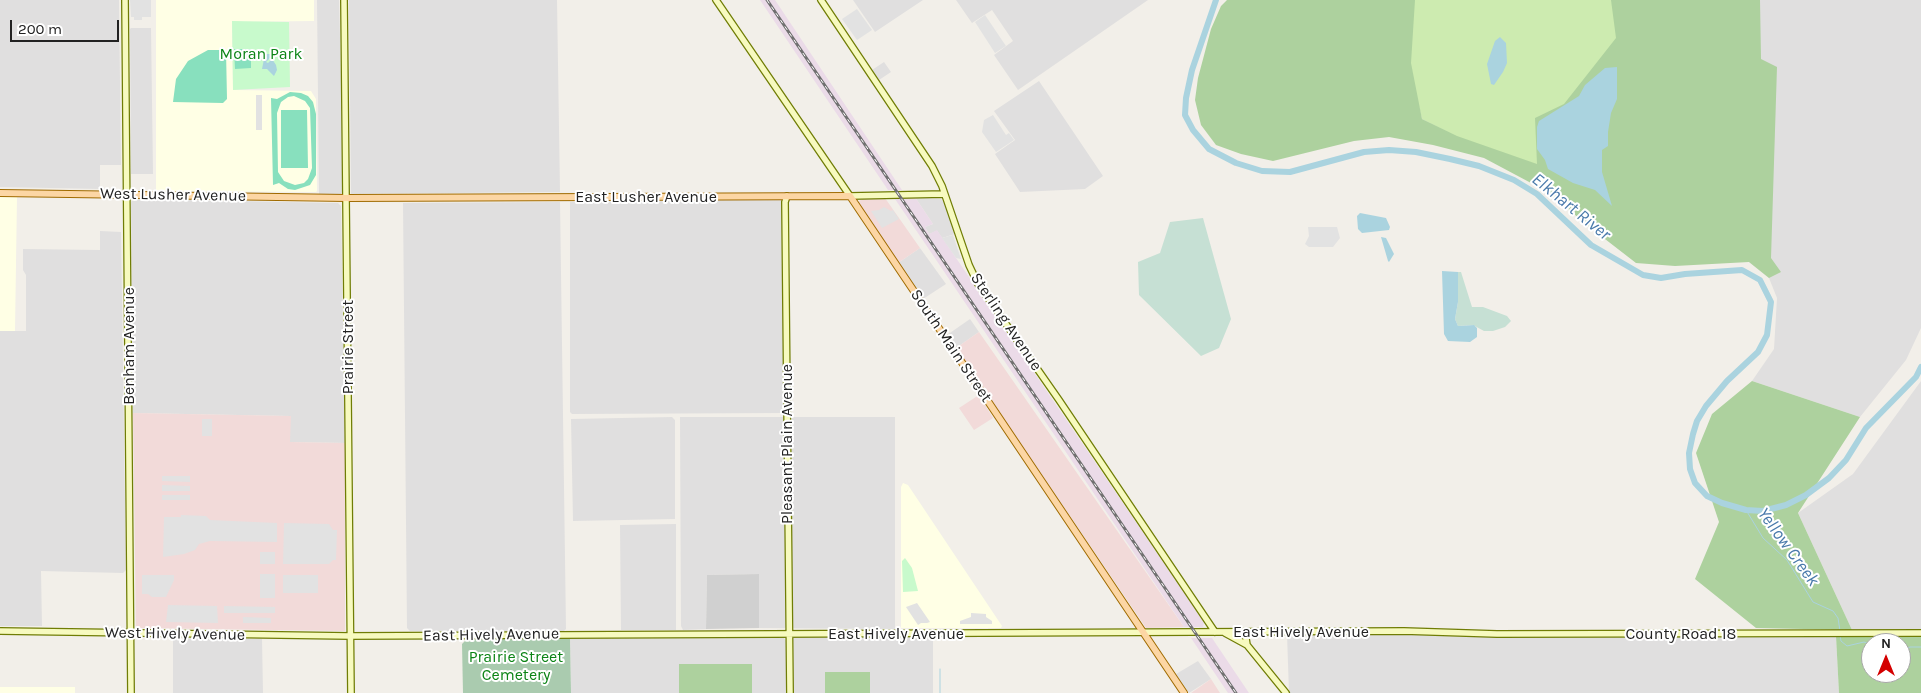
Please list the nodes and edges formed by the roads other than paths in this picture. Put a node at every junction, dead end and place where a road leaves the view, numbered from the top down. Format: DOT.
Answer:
graph roads {
  1 [pos="125,0"];
  2 [pos="344,0"];
  3 [pos="716,0"];
  4 [pos="821,0"];
  5 [pos="0,193"];
  6 [pos="126,194"];
  7 [pos="944,194"];
  8 [pos="786,196"];
  9 [pos="850,196"];
  10 [pos="347,198"];
  11 [pos="0,631"];
  12 [pos="1215,632"];
  13 [pos="1222,632"];
  14 [pos="1245,632"];
  15 [pos="1442,632"];
  16 [pos="131,633"];
  17 [pos="1143,633"];
  18 [pos="789,634"];
  19 [pos="1921,634"];
  20 [pos="350,636"];
  21 [pos="1247,645"];
  22 [pos="131,693"];
  23 [pos="352,693"];
  24 [pos="790,693"];
  25 [pos="1184,693"];
  26 [pos="1286,693"];
  1 -- 6 [label="street, Benham Avenue"];
  2 -- 10 [label="street, Prairie Street"];
  3 -- 9 [label="street, South Main Street"];
  4 -- 7 [label="street, Sterling Avenue"];
  5 -- 6 [label="main road, West Lusher Avenue"];
  6 -- 10 [label="main road, West Lusher Avenue"];
  6 -- 16 [label="street, Benham Avenue"];
  7 -- 9 [label="street, East Lusher Avenue"];
  7 -- 12 [label="street, Sterling Avenue"];
  8 -- 9 [label="main road, East Lusher Avenue"];
  8 -- 10 [label="main road, East Lusher Avenue"];
  8 -- 18 [label="street, Pleasant Plain Avenue"];
  9 -- 17 [label="main road, South Main Street"];
  10 -- 20 [label="street, Prairie Street"];
  11 -- 16 [label="street, West Hively Avenue"];
  12 -- 13 [label="street, East Hively Avenue"];
  12 -- 17 [label="street, East Hively Avenue"];
  13 -- 14 [label="street, East Hively Avenue"];
  13 -- 21 [label="street"];
  14 -- 15 [label="street, East Hively Avenue"];
  14 -- 21 [label="street"];
  15 -- 19 [label="street, County Road 18"];
  16 -- 20 [label="street, West Hively Avenue"];
  16 -- 22 [label="street, Benham Avenue"];
  17 -- 18 [label="street, East Hively Avenue"];
  17 -- 25 [label="main road, South Main Street"];
  18 -- 20 [label="street, East Hively Avenue"];
  18 -- 24 [label="street, Pleasant Plain Avenue"];
  20 -- 23 [label="street, Prairie Street"];
  21 -- 26 [label="street"];
}
